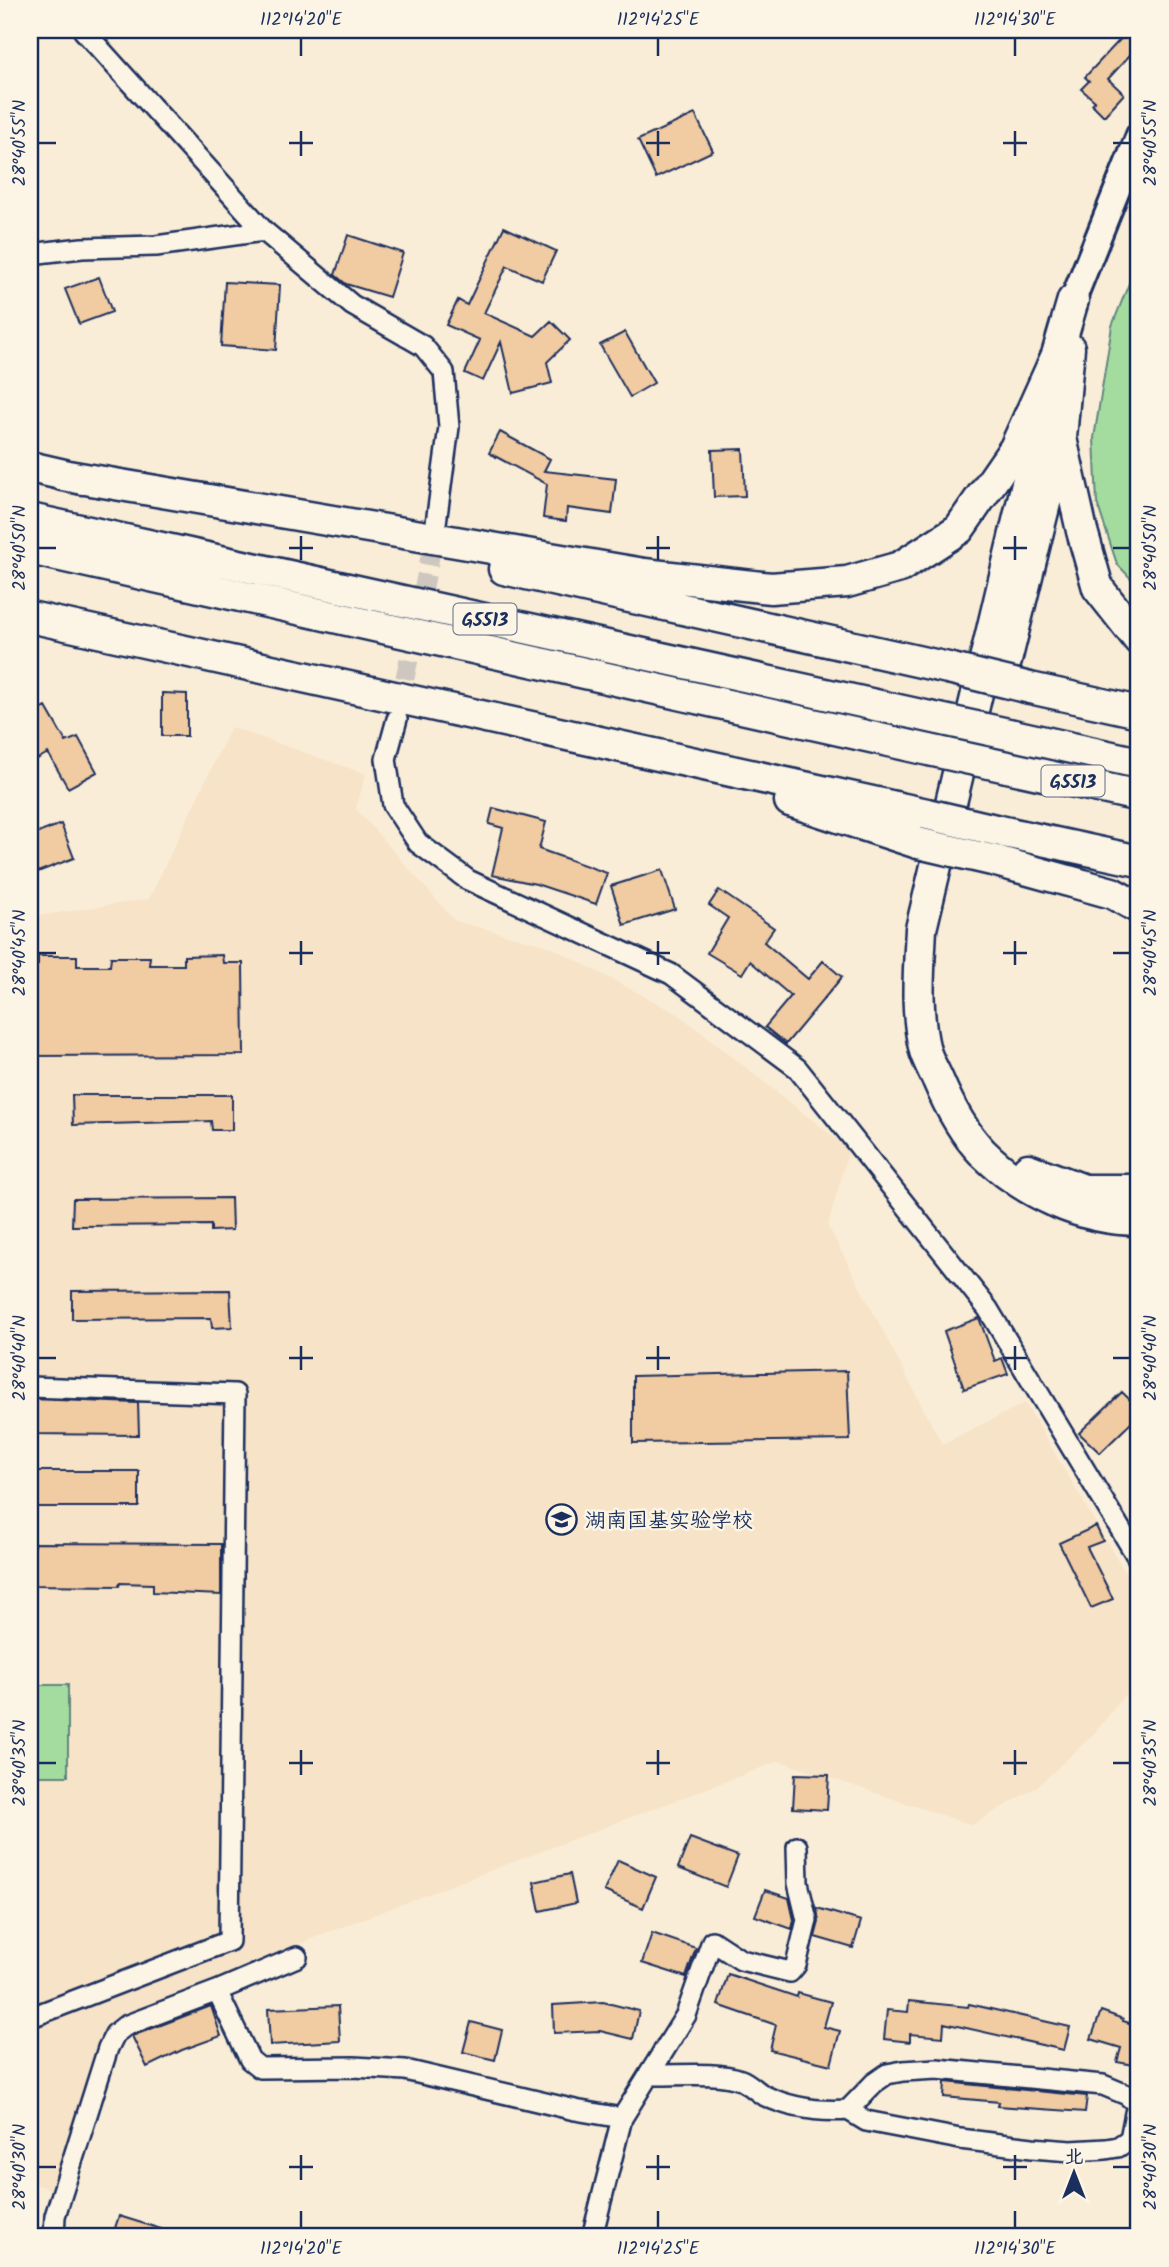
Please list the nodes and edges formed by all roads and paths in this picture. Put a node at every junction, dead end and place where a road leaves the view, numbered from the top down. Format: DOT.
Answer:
graph roads {
  1 [pos="83,30"];
  2 [pos="1139,135"];
  3 [pos="264,231"];
  4 [pos="30,254"];
  5 [pos="1076,301"];
  6 [pos="1057,355"];
  7 [pos="1061,438"];
  8 [pos="30,467"];
  9 [pos="62,475"];
  10 [pos="30,519"];
  11 [pos="436,523"];
  12 [pos="30,549"];
  13 [pos="30,617"];
  14 [pos="1139,640"];
  15 [pos="1139,712"];
  16 [pos="397,719"];
  17 [pos="623,747"];
  18 [pos="1139,763"];
  19 [pos="1139,796"];
  20 [pos="1139,861"];
  21 [pos="1139,908"];
  22 [pos="1139,1190"];
  23 [pos="1139,1220"];
  24 [pos="30,1387"];
  25 [pos="1139,1560"];
  26 [pos="797,1847"];
  27 [pos="298,1957"];
  28 [pos="217,1991"];
  29 [pos="31,2021"];
  30 [pos="649,2075"];
  31 [pos="848,2110"];
  32 [pos="622,2118"];
  33 [pos="54,2237"];
  34 [pos="592,2237"];
  1 -- 3 [label="street"];
  2 -- 5 [label="main road"];
  3 -- 4 [label="street"];
  3 -- 11 [label="street"];
  5 -- 6 [label="highway"];
  5 -- 7 [label="highway"];
  6 -- 9 [label="highway"];
  6 -- 23 [label="highway"];
  7 -- 14 [label="highway"];
  7 -- 22 [label="highway"];
  8 -- 9 [label="highway"];
  9 -- 15 [label="highway, bridge"];
  10 -- 18 [label="highway, G5513, bridge"];
  12 -- 19 [label="highway, G5513, bridge"];
  13 -- 17 [label="highway"];
  16 -- 25 [label="street"];
  17 -- 20 [label="highway, bridge"];
  17 -- 21 [label="highway, bridge"];
  24 -- 29 [label="street"];
  26 -- 30 [label="street"];
  27 -- 28 [label="street"];
  28 -- 32 [label="street"];
  28 -- 33 [label="street"];
  30 -- 31 [label="street"];
  30 -- 32 [label="street"];
  31 -- 31 [label="street"];
  32 -- 34 [label="street"];
}
